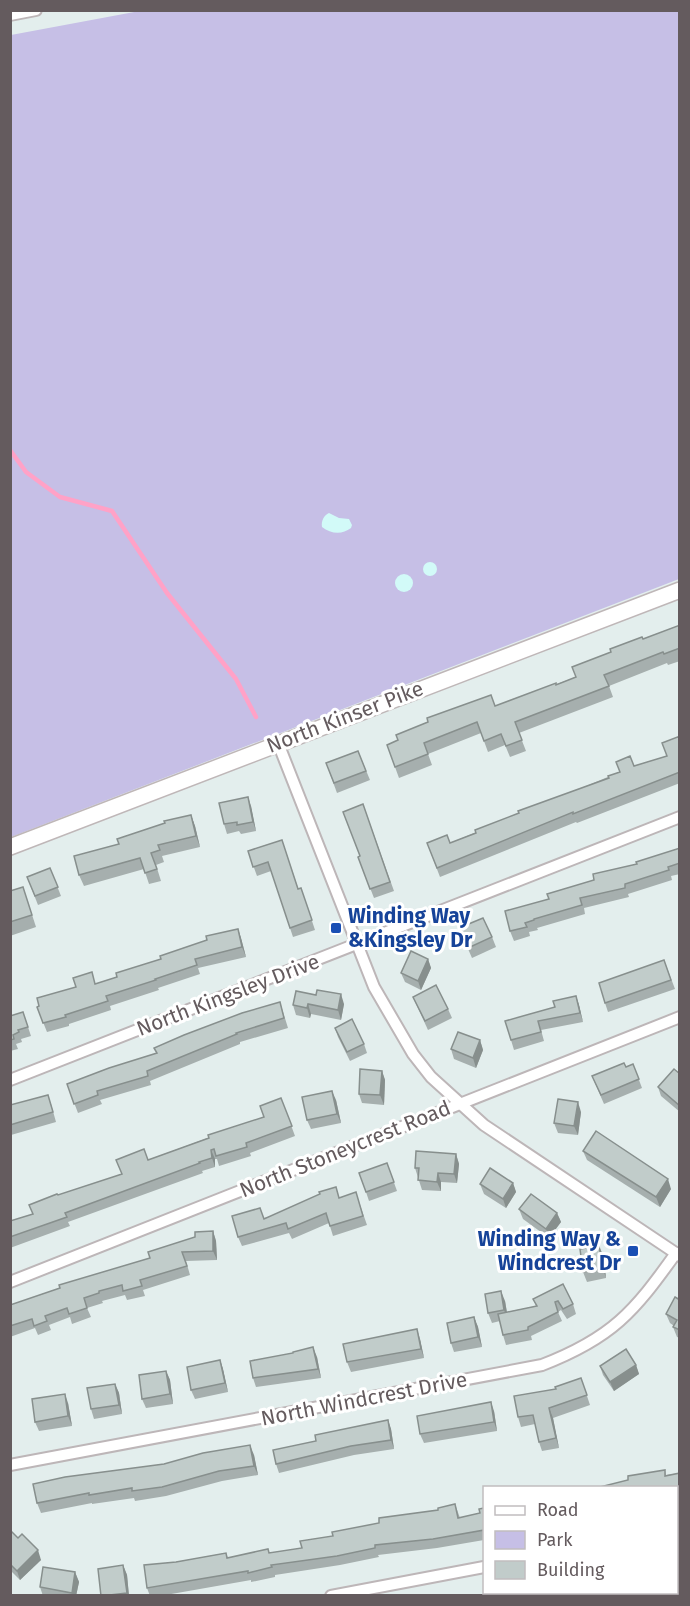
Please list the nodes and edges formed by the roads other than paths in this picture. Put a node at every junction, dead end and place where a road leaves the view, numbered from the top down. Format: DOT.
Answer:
graph roads {
  1 [pos="36,10"];
  2 [pos="10,15"];
  3 [pos="680,590"];
  4 [pos="278,743"];
  5 [pos="680,817"];
  6 [pos="10,847"];
  7 [pos="357,944"];
  8 [pos="680,1017"];
  9 [pos="10,1080"];
  10 [pos="459,1104"];
  11 [pos="678,1254"];
  12 [pos="10,1282"];
  13 [pos="10,1465"];
  14 [pos="483,1567"];
  15 [pos="331,1596"];
  1 -- 2 [label="street"];
  3 -- 4 [label="street, North Kinser Pike"];
  4 -- 6 [label="street, North Kinser Pike"];
  4 -- 7 [label="street"];
  5 -- 7 [label="street, North Kingsley Drive"];
  7 -- 9 [label="street, North Kingsley Drive"];
  7 -- 10 [label="street"];
  8 -- 10 [label="street, North Stoneycrest Road"];
  10 -- 11 [label="street"];
  10 -- 12 [label="street, North Stoneycrest Road"];
  11 -- 13 [label="street, North Windcrest Drive"];
  14 -- 15 [label="street"];
}
